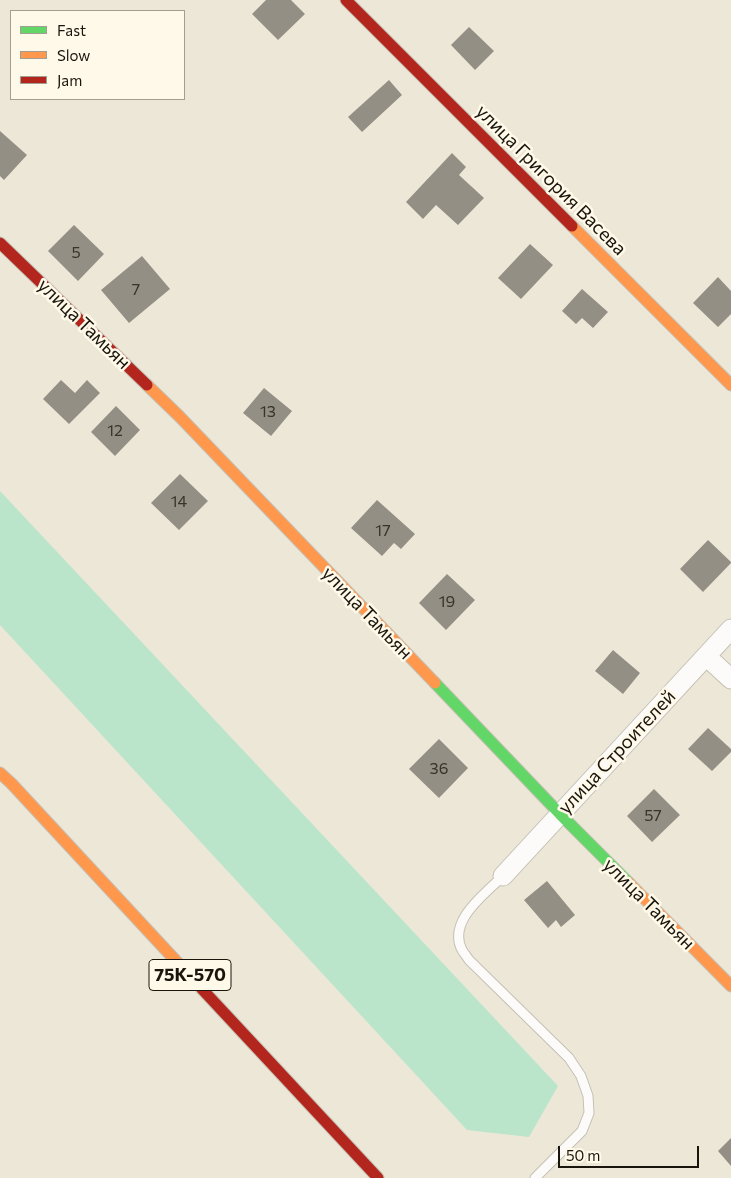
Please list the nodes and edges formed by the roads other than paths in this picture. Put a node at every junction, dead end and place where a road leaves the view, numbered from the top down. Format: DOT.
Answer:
graph roads {
  1 [pos="346,0"];
  2 [pos="0,244"];
  3 [pos="731,385"];
  4 [pos="731,628"];
  5 [pos="706,656"];
  6 [pos="731,680"];
  7 [pos="0,773"];
  8 [pos="560,814"];
  9 [pos="503,876"];
  10 [pos="731,986"];
  11 [pos="378,1178"];
  12 [pos="535,1178"];
  1 -- 3 [label="street, улица Григория Васева"];
  2 -- 8 [label="street, улица Тамьян"];
  4 -- 5 [label="street, улица Строителей"];
  5 -- 6 [label="street"];
  5 -- 8 [label="street, улица Строителей"];
  7 -- 11 [label="street, 75К-570"];
  8 -- 9 [label="street, улица Строителей"];
  8 -- 10 [label="street, улица Тамьян"];
  9 -- 12 [label="lane"];
}
